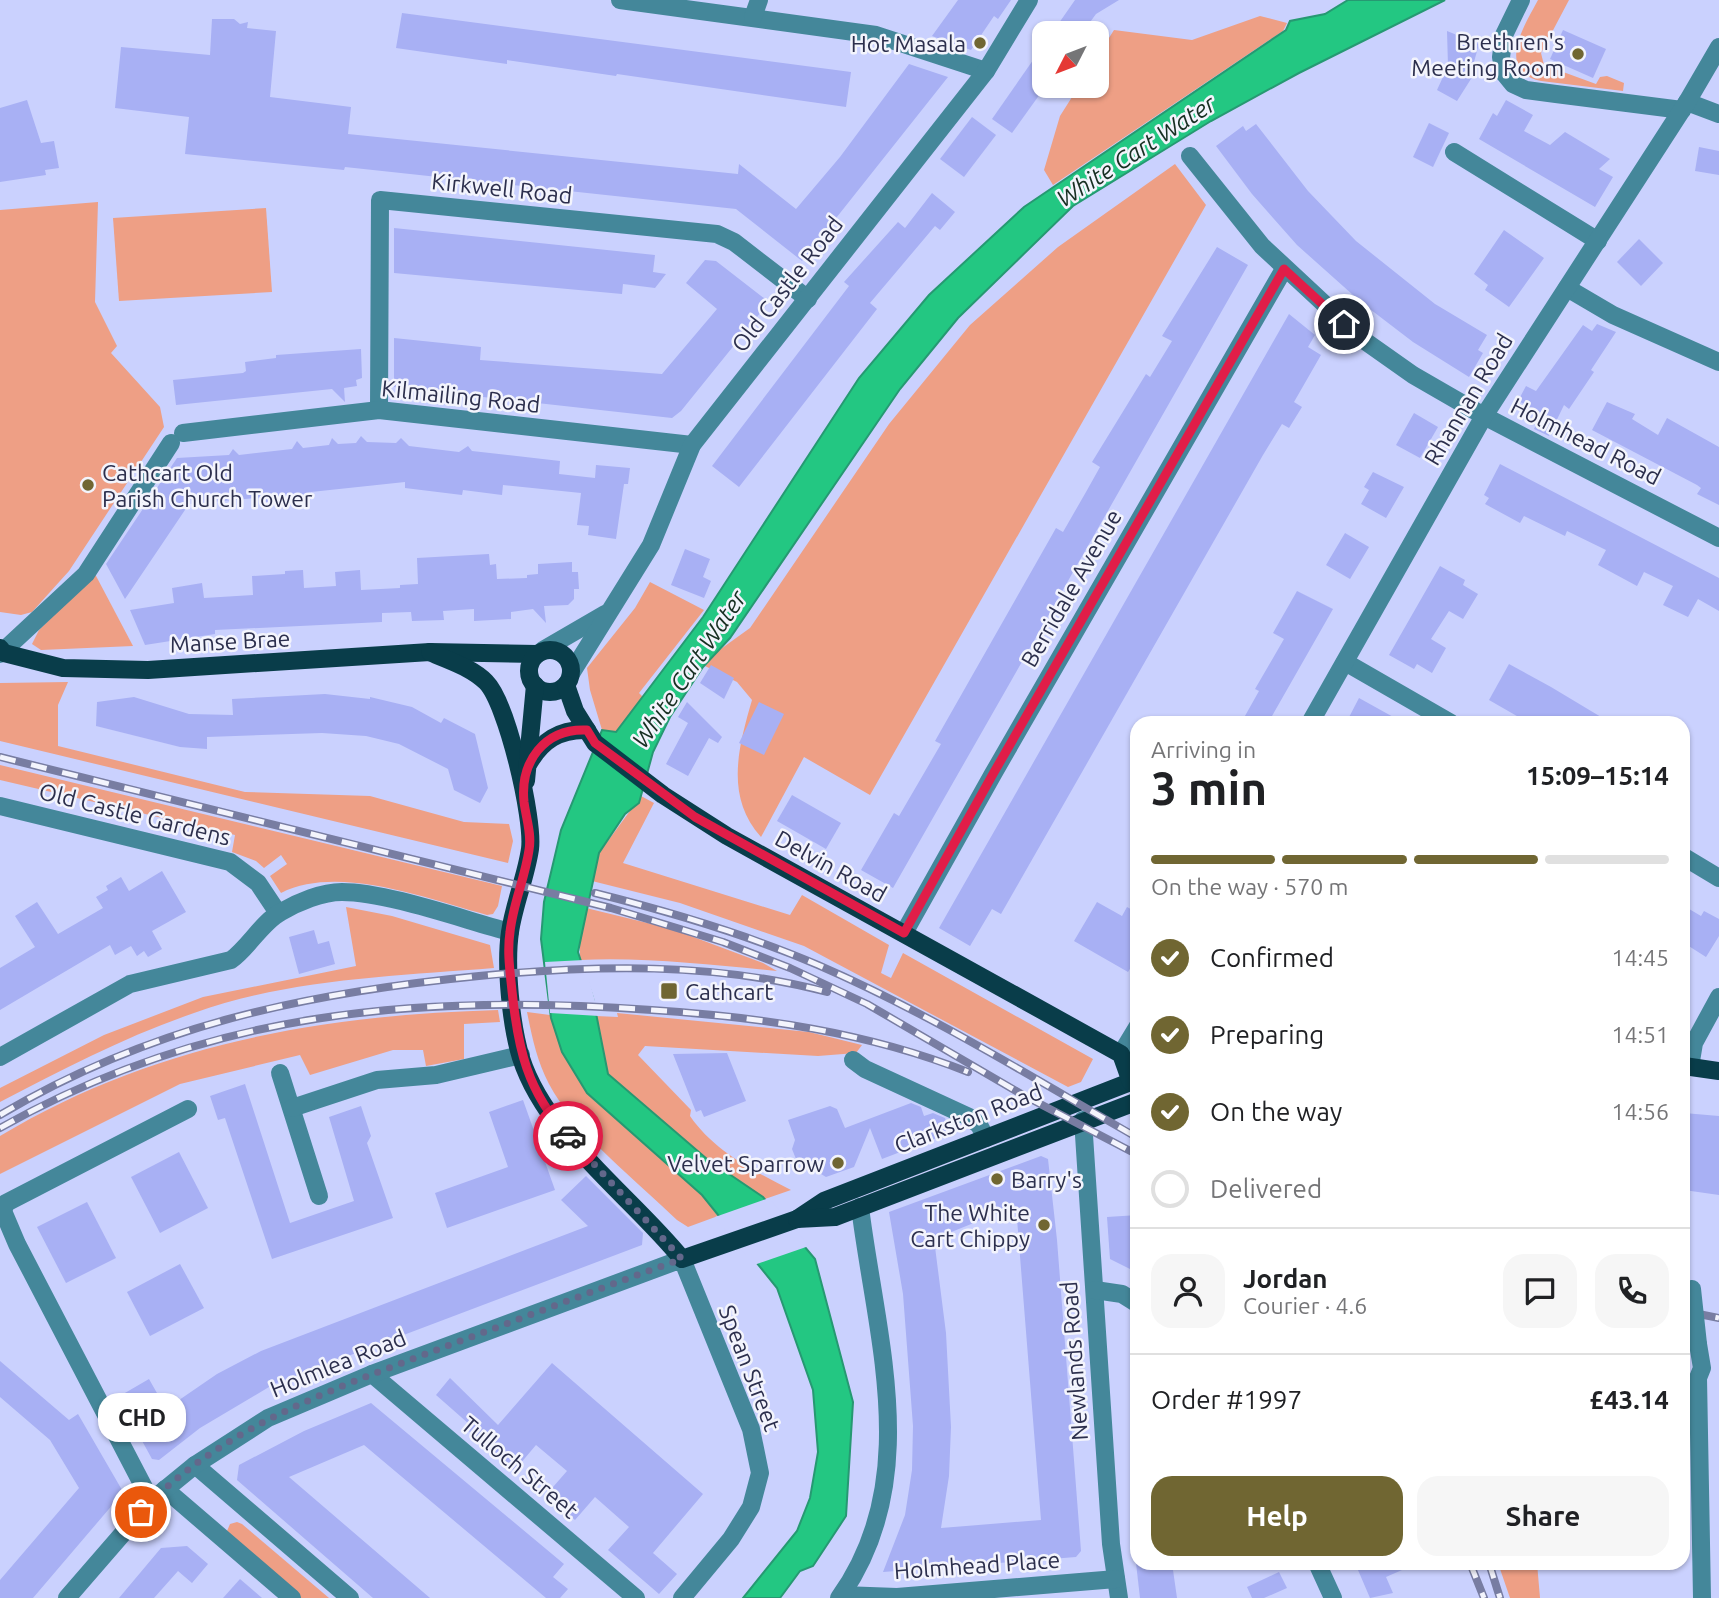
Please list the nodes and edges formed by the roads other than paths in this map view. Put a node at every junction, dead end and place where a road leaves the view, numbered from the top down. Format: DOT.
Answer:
graph roads {
  1 [pos="620,0"];
  2 [pos="1030,0"];
  3 [pos="1521,0"];
  4 [pos="756,9"];
  5 [pos="1719,47"];
  6 [pos="986,71"];
  7 [pos="1685,106"];
  8 [pos="1719,114"];
  9 [pos="1454,152"];
  10 [pos="1190,156"];
  11 [pos="1598,241"];
  12 [pos="1284,269"];
  13 [pos="1567,288"];
  14 [pos="807,299"];
  15 [pos="1719,362"];
  16 [pos="379,410"];
  17 [pos="1484,416"];
  18 [pos="692,446"];
  19 [pos="1719,538"];
  20 [pos="607,612"];
  21 [pos="465,651"];
  22 [pos="2,652"];
  23 [pos="430,652"];
  24 [pos="540,652"];
  25 [pos="1345,662"];
  26 [pos="569,679"];
  27 [pos="533,682"];
  28 [pos="1314,716"];
  29 [pos="1439,716"];
  30 [pos="591,736"];
  31 [pos="527,766"];
  32 [pos="524,798"];
  33 [pos="0,806"];
  34 [pos="1690,861"];
  35 [pos="1719,878"];
  36 [pos="278,913"];
  37 [pos="510,932"];
  38 [pos="904,933"];
  39 [pos="1719,997"];
  40 [pos="1130,1039"];
  41 [pos="1121,1054"];
  42 [pos="521,1055"];
  43 [pos="0,1057"];
  44 [pos="1690,1057"];
  45 [pos="853,1060"];
  46 [pos="1690,1067"];
  47 [pos="1719,1071"];
  48 [pos="281,1073"];
  49 [pos="1130,1073"];
  50 [pos="1130,1083"];
  51 [pos="1130,1084"];
  52 [pos="1130,1104"];
  53 [pos="292,1108"];
  54 [pos="188,1109"];
  55 [pos="1083,1120"];
  56 [pos="986,1138"];
  57 [pos="319,1196"];
  58 [pos="860,1207"];
  59 [pos="797,1219"];
  60 [pos="682,1259"];
  61 [pos="1095,1290"];
  62 [pos="1692,1290"];
  63 [pos="1130,1299"];
  64 [pos="1711,1368"];
  65 [pos="372,1374"];
  66 [pos="195,1465"];
  67 [pos="165,1489"];
  68 [pos="151,1501"];
  69 [pos="1320,1570"];
  70 [pos="1116,1579"];
  71 [pos="840,1596"];
  72 [pos="67,1598"];
  73 [pos="292,1598"];
  74 [pos="350,1598"];
  75 [pos="636,1598"];
  76 [pos="682,1598"];
  77 [pos="1119,1598"];
  78 [pos="1333,1598"];
  79 [pos="1702,1598"];
  1 -- 4 [label="street"];
  2 -- 6 [label="street, Old Castle Road"];
  3 -- 7 [label="street"];
  4 -- 6 [label="street"];
  5 -- 7 [label="street, Rhannan Road"];
  6 -- 14 [label="street, Old Castle Road"];
  7 -- 8 [label="street"];
  7 -- 11 [label="street, Rhannan Road"];
  9 -- 11 [label="street"];
  10 -- 12 [label="street, Holmhead Road"];
  11 -- 13 [label="street, Rhannan Road"];
  12 -- 17 [label="street, Holmhead Road"];
  12 -- 38 [label="street, Berridale Avenue"];
  13 -- 15 [label="street"];
  13 -- 17 [label="street, Rhannan Road"];
  14 -- 16 [label="street, Kirkwell Road"];
  14 -- 18 [label="street, Old Castle Road"];
  16 -- 18 [label="street, Kilmailing Road"];
  16 -- 22 [label="street, Kilmailing Road"];
  17 -- 19 [label="street, Holmhead Road"];
  17 -- 25 [label="street, Rhannan Road"];
  18 -- 20 [label="street, Old Castle Road"];
  20 -- 24 [label="street, Old Castle Road"];
  20 -- 26 [label="street, Old Castle Road"];
  21 -- 23 [label="main road, Manse Brae"];
  21 -- 24 [label="main road, Manse Brae"];
  21 -- 27 [label="main road, Manse Brae"];
  22 -- 23 [label="main road, Manse Brae"];
  23 -- 32 [label="main road"];
  24 -- 26 [label="main road"];
  24 -- 27 [label="main road"];
  25 -- 28 [label="street, Rhannan Road"];
  25 -- 29 [label="street"];
  26 -- 27 [label="main road"];
  26 -- 30 [label="main road, Delvin Road"];
  27 -- 31 [label="main road"];
  30 -- 31 [label="main road"];
  30 -- 38 [label="main road, Delvin Road"];
  31 -- 32 [label="main road"];
  32 -- 37 [label="main road"];
  33 -- 36 [label="street, Old Castle Gardens"];
  34 -- 35 [label="street"];
  36 -- 37 [label="street"];
  36 -- 43 [label="street"];
  37 -- 42 [label="main road"];
  38 -- 41 [label="main road, Delvin Road"];
  39 -- 44 [label="street"];
  40 -- 41 [label="street"];
  41 -- 49 [label="main road"];
  42 -- 53 [label="street"];
  42 -- 60 [label="main road"];
  45 -- 56 [label="street"];
  46 -- 47 [label="main road"];
  48 -- 53 [label="street"];
  50 -- 56 [label="main road, Clarkston Road"];
  51 -- 55 [label="main road, Clarkston Road"];
  52 -- 55 [label="main road, Clarkston Road"];
  53 -- 57 [label="street"];
  54 -- 68 [label="street"];
  55 -- 58 [label="main road, Clarkston Road"];
  55 -- 61 [label="street, Newlands Road"];
  56 -- 59 [label="main road, Clarkston Road"];
  58 -- 59 [label="main road, Clarkston Road"];
  58 -- 71 [label="street"];
  59 -- 60 [label="main road"];
  60 -- 65 [label="street, Holmlea Road"];
  60 -- 76 [label="street, Spean Street"];
  61 -- 63 [label="street"];
  61 -- 70 [label="street, Newlands Road"];
  62 -- 64 [label="street, bridge"];
  64 -- 79 [label="street"];
  65 -- 66 [label="street, Holmlea Road"];
  65 -- 75 [label="street, Tulloch Street"];
  66 -- 67 [label="street, Holmlea Road"];
  66 -- 74 [label="street"];
  67 -- 68 [label="street, Holmlea Road"];
  67 -- 73 [label="street"];
  68 -- 72 [label="street, Holmlea Road"];
  69 -- 78 [label="street"];
  70 -- 71 [label="street, Holmhead Place"];
  70 -- 77 [label="street, Newlands Road"];
}
